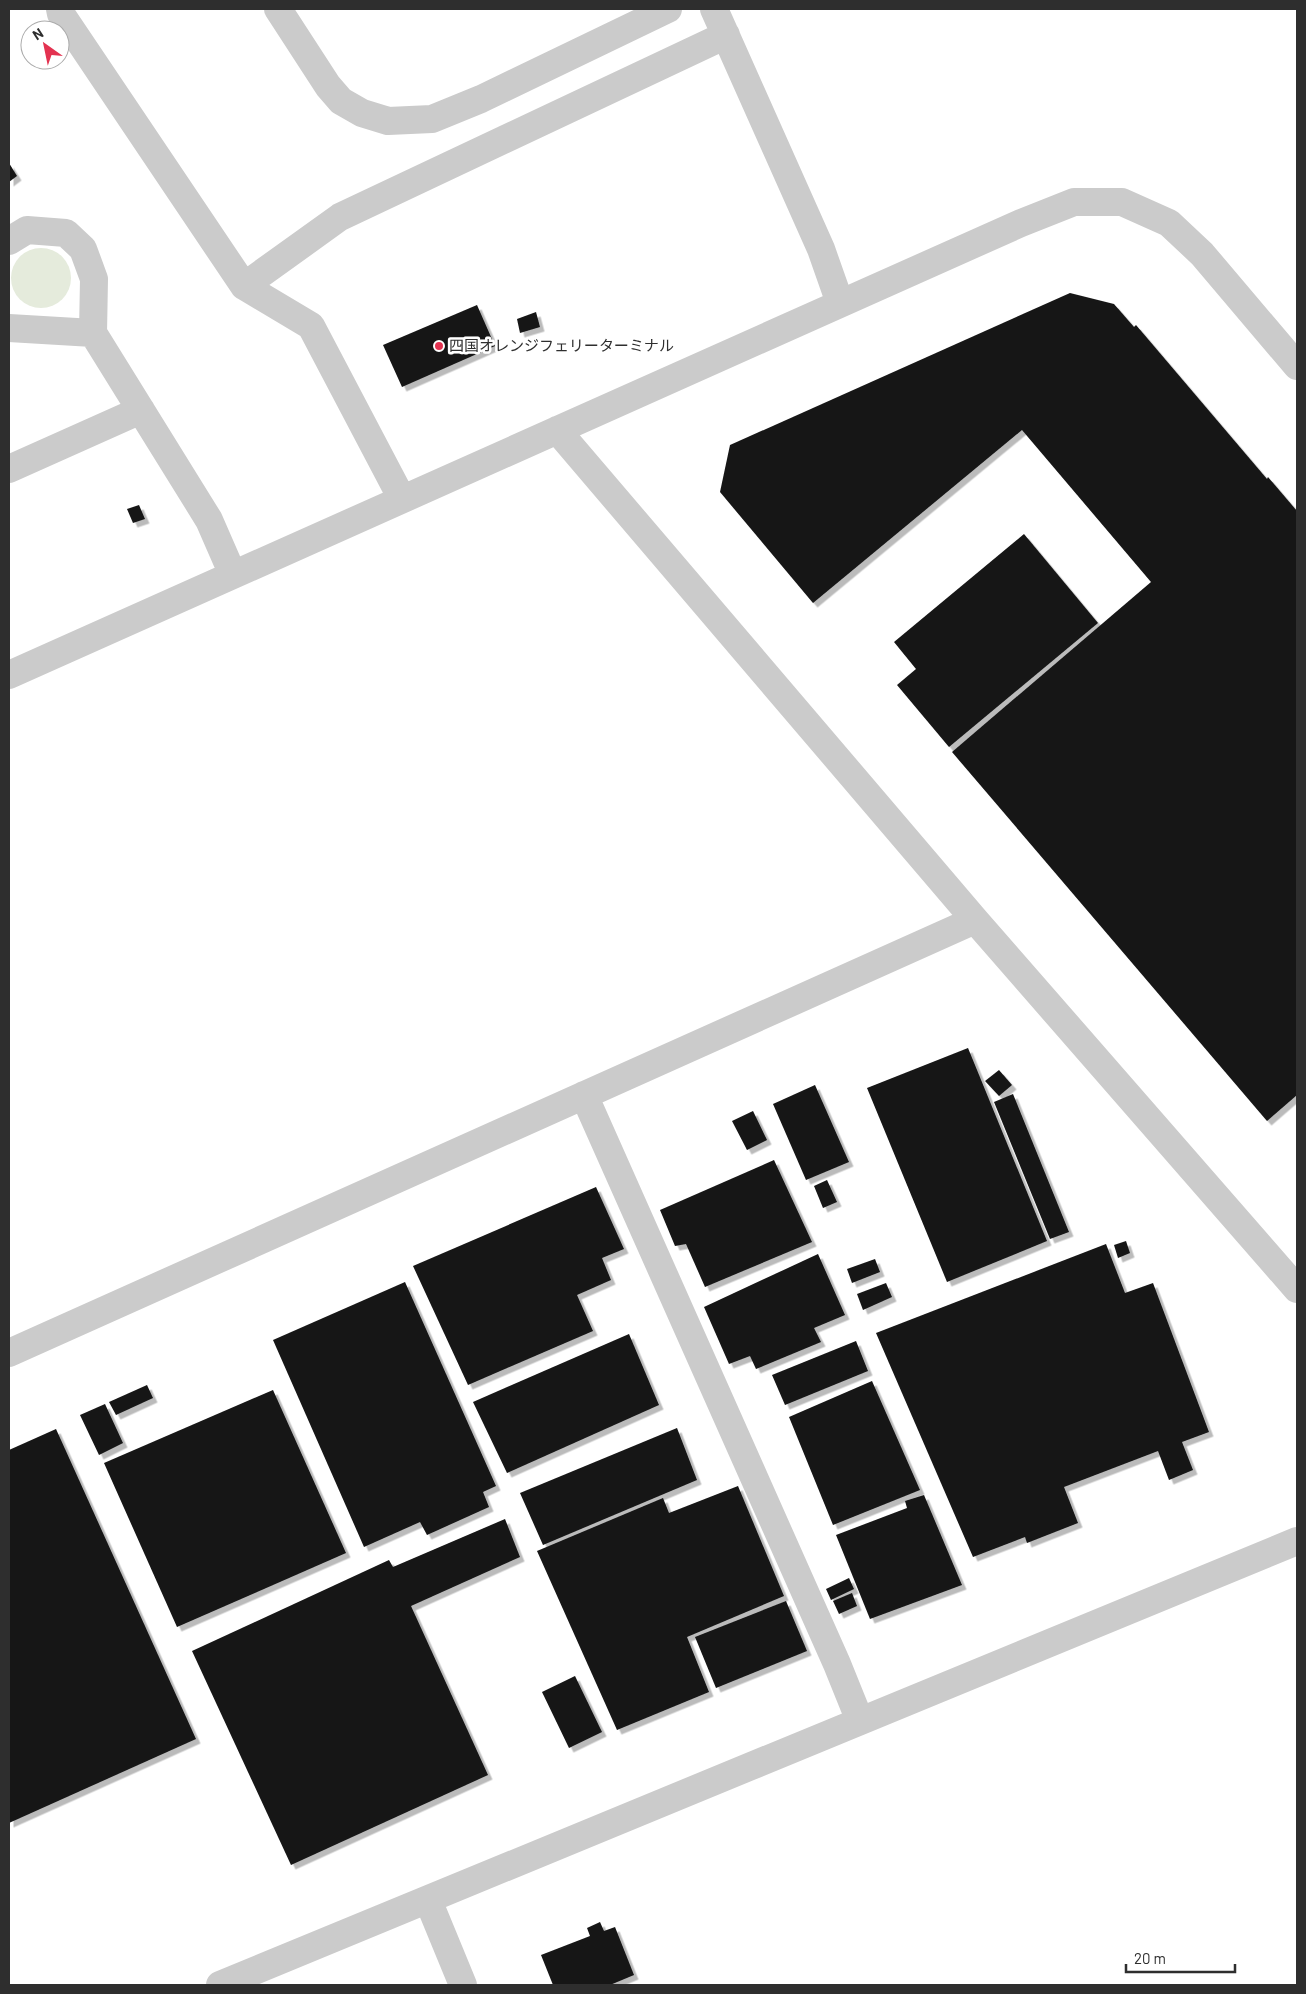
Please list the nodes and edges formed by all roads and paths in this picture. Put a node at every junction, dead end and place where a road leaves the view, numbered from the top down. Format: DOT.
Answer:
graph roads {
  1 [pos="60,9"];
  2 [pos="278,9"];
  3 [pos="668,9"];
  4 [pos="714,9"];
  5 [pos="726,35"];
  6 [pos="9,241"];
  7 [pos="244,286"];
  8 [pos="840,303"];
  9 [pos="9,328"];
  10 [pos="93,333"];
  11 [pos="1297,366"];
  12 [pos="141,410"];
  13 [pos="557,430"];
  14 [pos="9,469"];
  15 [pos="402,499"];
  16 [pos="233,575"];
  17 [pos="9,675"];
  18 [pos="975,920"];
  19 [pos="584,1095"];
  20 [pos="1297,1289"];
  21 [pos="9,1353"];
  22 [pos="1297,1541"];
  23 [pos="860,1721"];
  24 [pos="428,1900"];
  25 [pos="220,1985"];
  26 [pos="463,1985"];
  1 -- 7 [label="street"];
  2 -- 3 [label="street"];
  4 -- 5 [label="street"];
  5 -- 7 [label="street"];
  5 -- 8 [label="street"];
  6 -- 10 [label="street"];
  7 -- 15 [label="street"];
  8 -- 11 [label="street"];
  8 -- 13 [label="street"];
  9 -- 10 [label="street"];
  10 -- 12 [label="street"];
  12 -- 14 [label="street"];
  12 -- 16 [label="street"];
  13 -- 15 [label="street"];
  13 -- 18 [label="street"];
  15 -- 16 [label="street"];
  16 -- 17 [label="street"];
  18 -- 19 [label="street"];
  18 -- 20 [label="street"];
  19 -- 21 [label="street"];
  19 -- 23 [label="street"];
  22 -- 23 [label="street"];
  23 -- 24 [label="street"];
  24 -- 25 [label="street"];
  24 -- 26 [label="street"];
}
